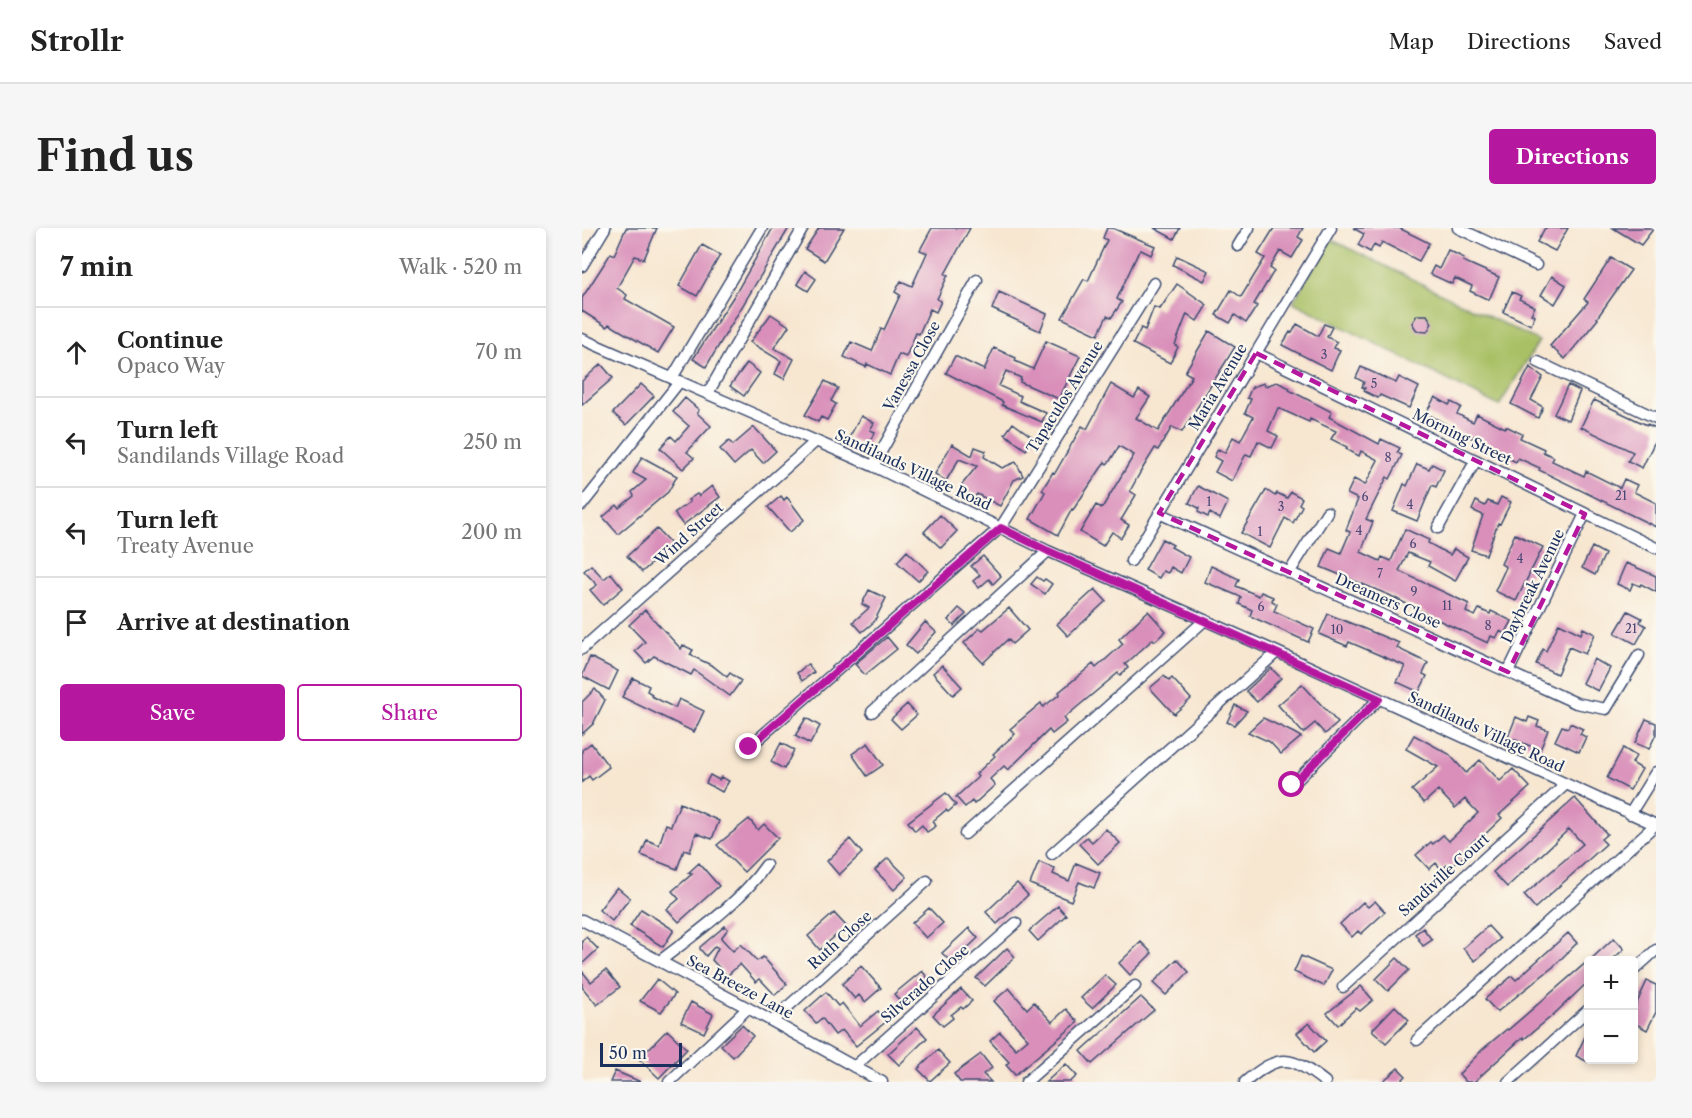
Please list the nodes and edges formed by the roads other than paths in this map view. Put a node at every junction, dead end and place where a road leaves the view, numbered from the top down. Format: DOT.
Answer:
graph roads {
  1 [pos="605,228"];
  2 [pos="762,228"];
  3 [pos="803,228"];
  4 [pos="1249,228"];
  5 [pos="1330,228"];
  6 [pos="1458,228"];
  7 [pos="1238,246"];
  8 [pos="582,266"];
  9 [pos="1536,266"];
  10 [pos="977,280"];
  11 [pos="1154,283"];
  12 [pos="582,339"];
  13 [pos="1256,353"];
  14 [pos="1538,362"];
  15 [pos="676,379"];
  16 [pos="708,393"];
  17 [pos="1656,418"];
  18 [pos="816,442"];
  19 [pos="1476,460"];
  20 [pos="873,466"];
  21 [pos="582,505"];
  22 [pos="1327,512"];
  23 [pos="1159,513"];
  24 [pos="1585,514"];
  25 [pos="1001,528"];
  26 [pos="1438,528"];
  27 [pos="1656,548"];
  28 [pos="1048,551"];
  29 [pos="1131,561"];
  30 [pos="1289,573"];
  31 [pos="1205,620"];
  32 [pos="582,649"];
  33 [pos="1277,652"];
  34 [pos="1639,655"];
  35 [pos="1508,672"];
  36 [pos="1379,699"];
  37 [pos="872,712"];
  38 [pos="749,747"];
  39 [pos="1656,772"];
  40 [pos="1292,785"];
  41 [pos="1565,785"];
  42 [pos="1630,814"];
  43 [pos="1656,825"];
  44 [pos="965,834"];
  45 [pos="1052,854"];
  46 [pos="766,865"];
  47 [pos="927,881"];
  48 [pos="582,920"];
  49 [pos="1016,923"];
  50 [pos="1656,950"];
  51 [pos="660,961"];
  52 [pos="1638,966"];
  53 [pos="1135,986"];
  54 [pos="1343,987"];
  55 [pos="748,1008"];
  56 [pos="1584,1014"];
  57 [pos="772,1021"];
  58 [pos="1417,1040"];
  59 [pos="854,1067"];
  60 [pos="669,1082"];
  61 [pos="882,1082"];
  62 [pos="1026,1082"];
  63 [pos="1245,1082"];
  64 [pos="1326,1082"];
  65 [pos="1508,1082"];
  1 -- 8 [label="street"];
  2 -- 15 [label="street"];
  3 -- 16 [label="street"];
  4 -- 7 [label="street"];
  5 -- 13 [label="street, Maria Avenue"];
  6 -- 9 [label="street"];
  10 -- 20 [label="street, Vanessa Close"];
  11 -- 25 [label="street, Tapaculos Avenue"];
  12 -- 15 [label="street, Sandilands Village Road"];
  13 -- 19 [label="street, Morning Street"];
  13 -- 23 [label="street, Maria Avenue"];
  14 -- 17 [label="street"];
  15 -- 16 [label="street, Sandilands Village Road"];
  15 -- 21 [label="street"];
  16 -- 18 [label="street, Sandilands Village Road"];
  18 -- 20 [label="street, Sandilands Village Road"];
  18 -- 32 [label="street, Wind Street"];
  19 -- 24 [label="street, Morning Street"];
  19 -- 26 [label="street"];
  20 -- 25 [label="street, Sandilands Village Road"];
  22 -- 30 [label="street"];
  23 -- 29 [label="street, Maria Avenue"];
  23 -- 30 [label="street, Dreamers Close"];
  24 -- 27 [label="street, Morning Street"];
  24 -- 35 [label="street, Daybreak Avenue"];
  25 -- 28 [label="street, Sandilands Village Road"];
  25 -- 38 [label="street, Tapaculos Avenue"];
  28 -- 31 [label="street, Sandilands Village Road"];
  28 -- 37 [label="street"];
  30 -- 35 [label="street, Dreamers Close"];
  31 -- 33 [label="street, Sandilands Village Road"];
  31 -- 44 [label="street"];
  33 -- 36 [label="street, Sandilands Village Road"];
  33 -- 45 [label="street"];
  34 -- 35 [label="street, Dreamers Close"];
  36 -- 40 [label="street"];
  36 -- 41 [label="street, Sandilands Village Road"];
  39 -- 42 [label="street"];
  41 -- 42 [label="street, Sandilands Village Road"];
  41 -- 54 [label="street, Sandiville Court"];
  42 -- 43 [label="street, Sandilands Village Road"];
  43 -- 58 [label="street"];
  46 -- 51 [label="street"];
  47 -- 57 [label="street, Ruth Close"];
  48 -- 51 [label="street, Sea Breeze Lane"];
  49 -- 59 [label="street, Silverado Close"];
  50 -- 52 [label="street"];
  51 -- 55 [label="street, Sea Breeze Lane"];
  53 -- 62 [label="street"];
  55 -- 57 [label="street, Sea Breeze Lane"];
  55 -- 60 [label="street"];
  56 -- 65 [label="street"];
  57 -- 59 [label="street, Sea Breeze Lane"];
  59 -- 61 [label="street, Sea Breeze Lane"];
  63 -- 64 [label="street"];
}
